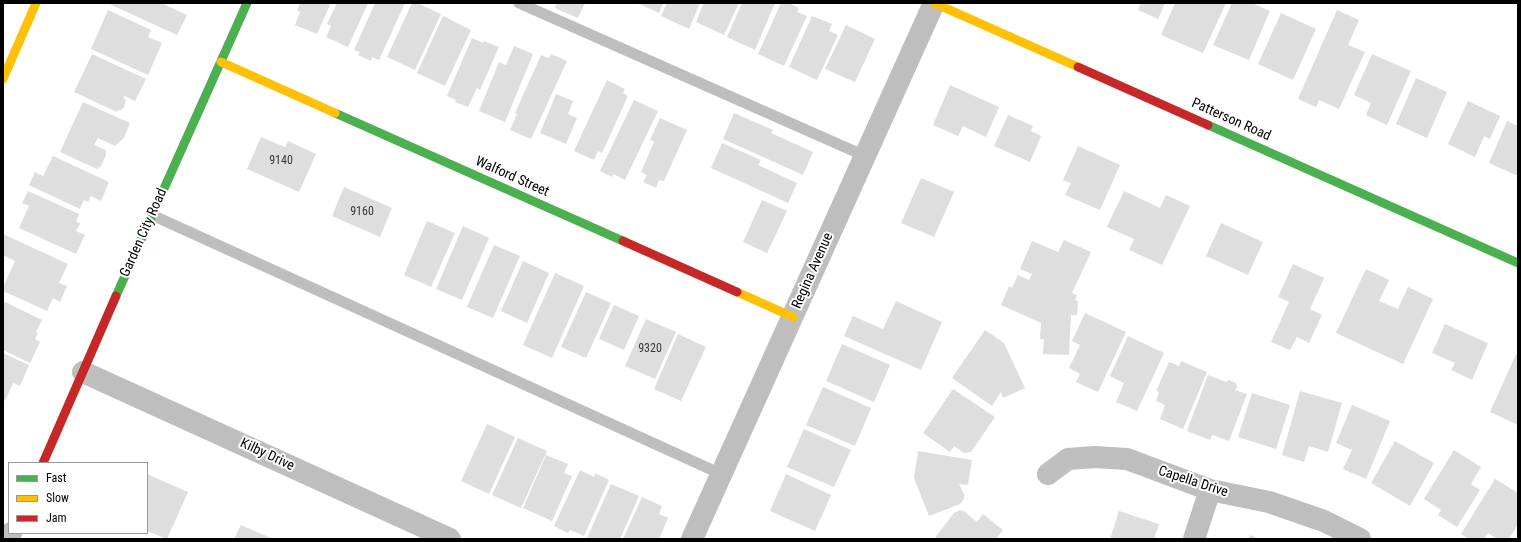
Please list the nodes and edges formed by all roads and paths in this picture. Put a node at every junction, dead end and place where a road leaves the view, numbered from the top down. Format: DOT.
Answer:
graph roads {
  1 [pos="36,3"];
  2 [pos="247,3"];
  3 [pos="519,3"];
  4 [pos="934,3"];
  5 [pos="221,62"];
  6 [pos="3,79"];
  7 [pos="865,156"];
  8 [pos="152,215"];
  9 [pos="1518,262"];
  10 [pos="793,317"];
  11 [pos="83,372"];
  12 [pos="43,462"];
  13 [pos="722,474"];
  14 [pos="1048,474"];
  15 [pos="1210,490"];
  16 [pos="450,539"];
  17 [pos="692,539"];
  18 [pos="1194,539"];
  19 [pos="1360,539"];
  1 -- 6 [label="street"];
  2 -- 5 [label="street, Garden City Road"];
  3 -- 7 [label="lane"];
  4 -- 7 [label="street, Regina Avenue"];
  4 -- 9 [label="street, Patterson Road"];
  5 -- 8 [label="street, Garden City Road"];
  5 -- 10 [label="street, Walford Street"];
  7 -- 10 [label="street, Regina Avenue"];
  8 -- 11 [label="street, Garden City Road"];
  8 -- 13 [label="lane"];
  10 -- 13 [label="street, Regina Avenue"];
  11 -- 12 [label="street, Garden City Road"];
  11 -- 16 [label="street, Kilby Drive"];
  13 -- 17 [label="street, Regina Avenue"];
  14 -- 15 [label="street, Capella Drive"];
  15 -- 18 [label="street"];
  15 -- 19 [label="street, Capella Drive"];
}
